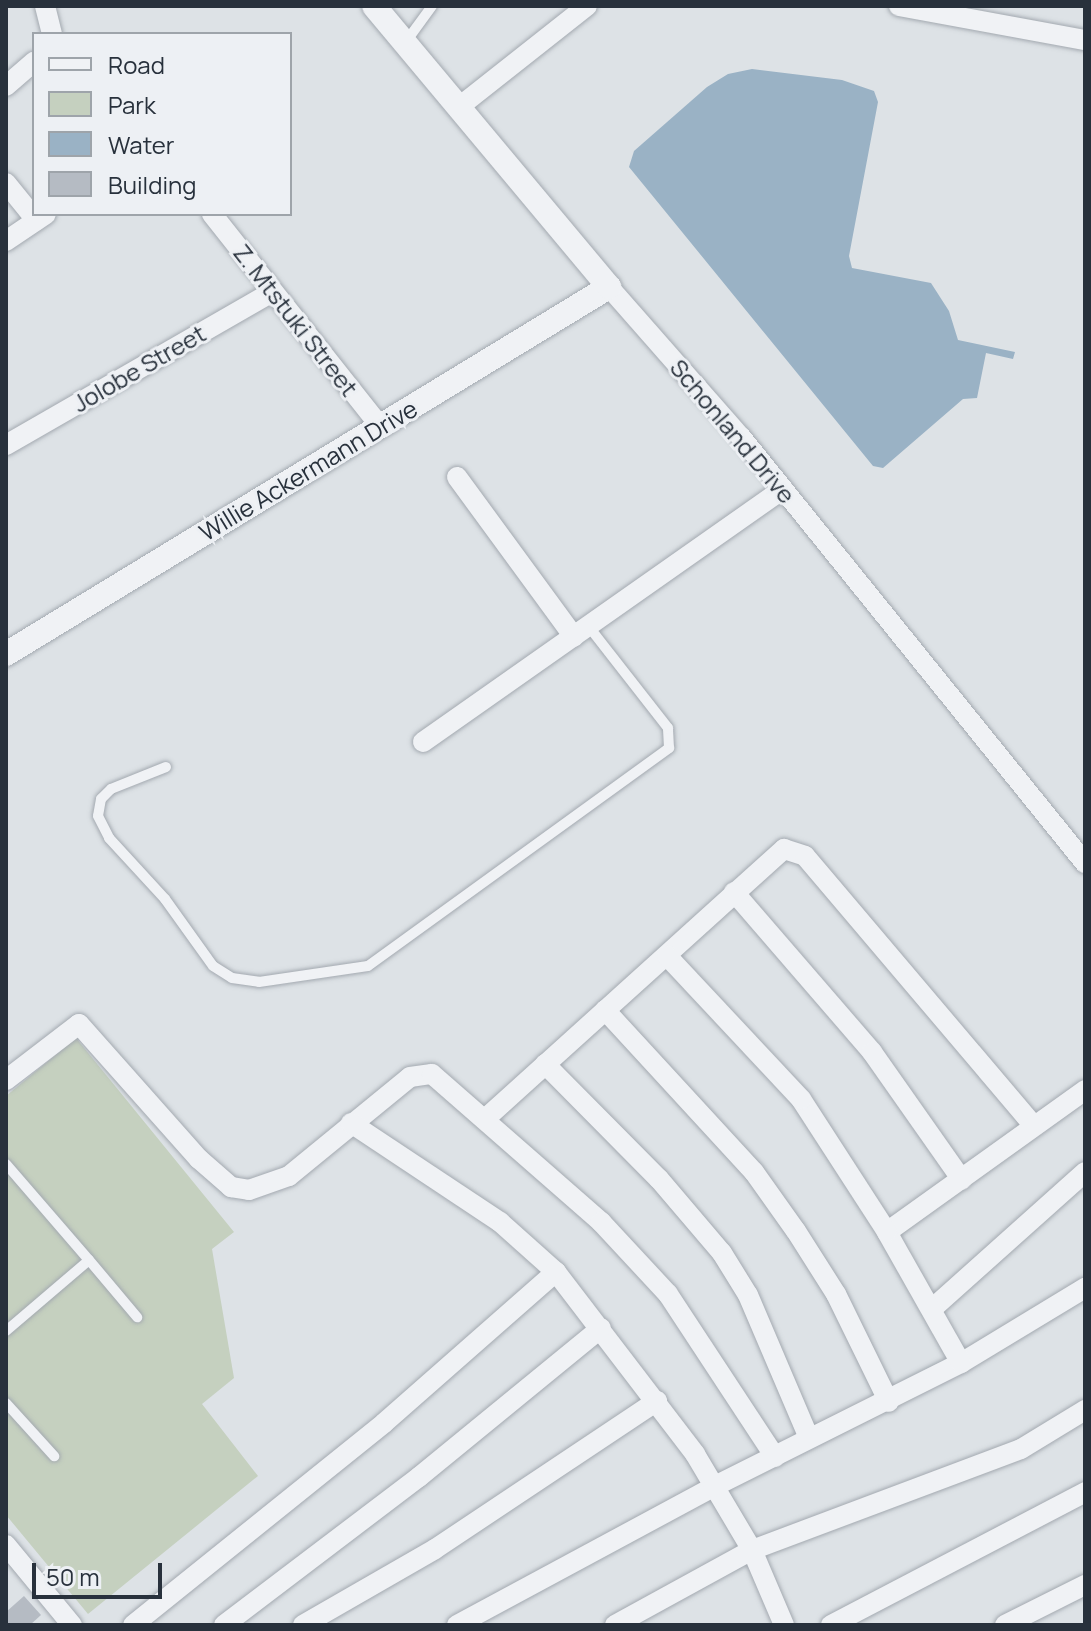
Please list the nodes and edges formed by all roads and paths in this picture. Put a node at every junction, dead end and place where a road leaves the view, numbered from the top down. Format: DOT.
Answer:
graph roads {
  1 [pos="45,6"];
  2 [pos="374,6"];
  3 [pos="432,6"];
  4 [pos="587,6"];
  5 [pos="899,6"];
  6 [pos="52,32"];
  7 [pos="1085,40"];
  8 [pos="405,44"];
  9 [pos="32,64"];
  10 [pos="6,86"];
  11 [pos="459,107"];
  12 [pos="6,183"];
  13 [pos="32,208"];
  14 [pos="214,216"];
  15 [pos="41,217"];
  16 [pos="6,241"];
  17 [pos="609,287"];
  18 [pos="272,292"];
  19 [pos="380,426"];
  20 [pos="6,445"];
  21 [pos="457,477"];
  22 [pos="783,489"];
  23 [pos="582,632"];
  24 [pos="6,654"];
  25 [pos="423,742"];
  26 [pos="166,767"];
  27 [pos="1085,863"];
  28 [pos="734,892"];
  29 [pos="667,956"];
  30 [pos="605,1010"];
  31 [pos="545,1064"];
  32 [pos="6,1080"];
  33 [pos="1085,1090"];
  34 [pos="485,1119"];
  35 [pos="351,1123"];
  36 [pos="1034,1126"];
  37 [pos="6,1164"];
  38 [pos="1085,1172"];
  39 [pos="962,1180"];
  40 [pos="887,1232"];
  41 [pos="89,1260"];
  42 [pos="556,1272"];
  43 [pos="1085,1288"];
  44 [pos="933,1308"];
  45 [pos="137,1317"];
  46 [pos="601,1328"];
  47 [pos="6,1331"];
  48 [pos="961,1363"];
  49 [pos="657,1401"];
  50 [pos="889,1402"];
  51 [pos="6,1403"];
  52 [pos="1085,1410"];
  53 [pos="809,1438"];
  54 [pos="54,1456"];
  55 [pos="775,1457"];
  56 [pos="713,1487"];
  57 [pos="1085,1492"];
  58 [pos="6,1545"];
  59 [pos="752,1550"];
  60 [pos="1085,1585"];
  61 [pos="72,1625"];
  62 [pos="133,1625"];
  63 [pos="224,1625"];
  64 [pos="303,1625"];
  65 [pos="457,1625"];
  66 [pos="615,1625"];
  67 [pos="784,1625"];
  68 [pos="831,1625"];
  69 [pos="1005,1625"];
  1 -- 6 [label="street"];
  2 -- 8 [label="street, Schonland Drive"];
  3 -- 8 [label="lane"];
  4 -- 11 [label="street"];
  5 -- 7 [label="street"];
  8 -- 11 [label="street, Schonland Drive"];
  9 -- 10 [label="street"];
  11 -- 17 [label="street, Schonland Drive"];
  12 -- 13 [label="street"];
  14 -- 18 [label="street, Z. Mtstuki Street"];
  15 -- 16 [label="street"];
  17 -- 19 [label="street, Willie Ackermann Drive"];
  17 -- 22 [label="street, Schonland Drive"];
  18 -- 19 [label="street, Z. Mtstuki Street"];
  18 -- 20 [label="street, Jolobe Street"];
  19 -- 24 [label="street, Willie Ackermann Drive"];
  21 -- 23 [label="street"];
  22 -- 23 [label="street"];
  22 -- 27 [label="street, Schonland Drive"];
  23 -- 25 [label="street"];
  23 -- 26 [label="lane"];
  28 -- 29 [label="street"];
  28 -- 36 [label="street"];
  28 -- 39 [label="street"];
  29 -- 30 [label="street"];
  29 -- 40 [label="street"];
  30 -- 31 [label="street"];
  30 -- 50 [label="street"];
  31 -- 34 [label="street"];
  31 -- 53 [label="street"];
  32 -- 35 [label="street"];
  33 -- 36 [label="street"];
  34 -- 35 [label="street"];
  34 -- 55 [label="street"];
  35 -- 42 [label="street"];
  36 -- 39 [label="street"];
  37 -- 41 [label="lane"];
  38 -- 44 [label="street"];
  39 -- 40 [label="street"];
  40 -- 44 [label="street"];
  41 -- 45 [label="lane"];
  41 -- 47 [label="lane"];
  42 -- 46 [label="street"];
  42 -- 62 [label="street"];
  43 -- 48 [label="street"];
  44 -- 48 [label="street"];
  46 -- 49 [label="street"];
  46 -- 63 [label="street"];
  48 -- 50 [label="street"];
  49 -- 56 [label="street"];
  49 -- 64 [label="street"];
  50 -- 53 [label="street"];
  51 -- 54 [label="lane"];
  52 -- 59 [label="street"];
  53 -- 55 [label="street"];
  55 -- 56 [label="street"];
  56 -- 59 [label="street"];
  56 -- 65 [label="street"];
  57 -- 68 [label="street"];
  58 -- 61 [label="street"];
  59 -- 66 [label="street"];
  59 -- 67 [label="street"];
  60 -- 69 [label="street"];
}
